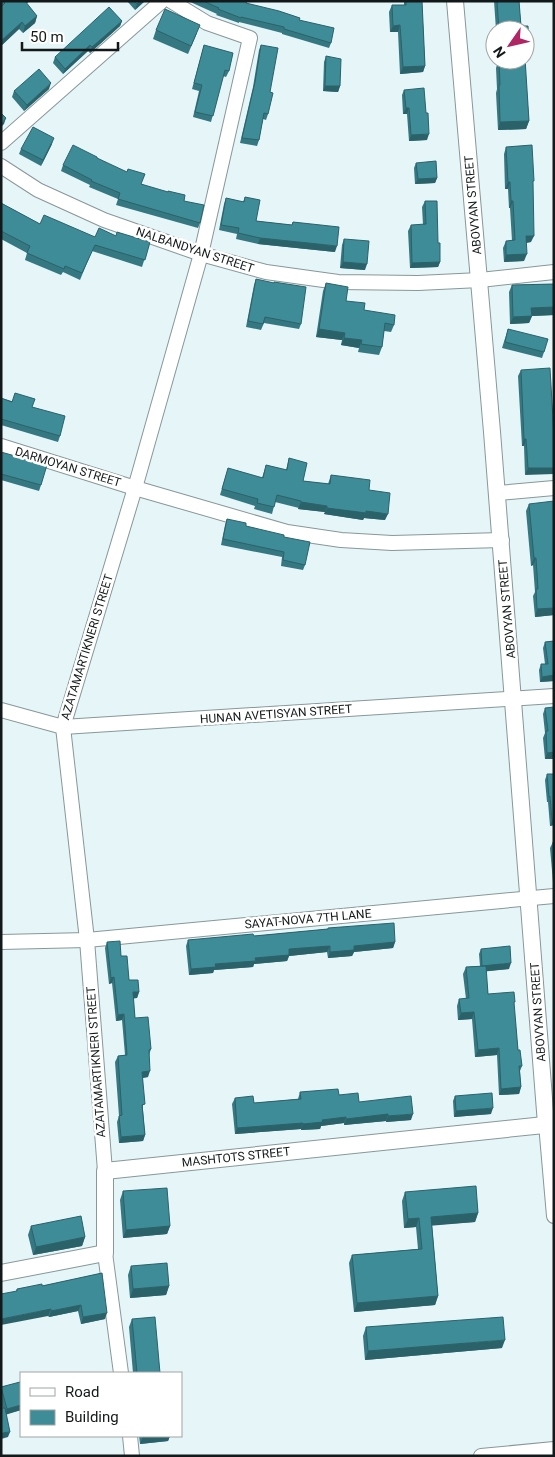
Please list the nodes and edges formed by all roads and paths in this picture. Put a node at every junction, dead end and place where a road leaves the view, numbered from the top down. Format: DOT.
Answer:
graph roads {
  1 [pos="162,1"];
  2 [pos="171,1"];
  3 [pos="455,1"];
  4 [pos="1,142"];
  5 [pos="1,166"];
  6 [pos="201,254"];
  7 [pos="554,272"];
  8 [pos="480,280"];
  9 [pos="1,446"];
  10 [pos="135,488"];
  11 [pos="554,488"];
  12 [pos="498,493"];
  13 [pos="502,540"];
  14 [pos="554,696"];
  15 [pos="514,699"];
  16 [pos="1,710"];
  17 [pos="63,727"];
  18 [pos="554,896"];
  19 [pos="530,898"];
  20 [pos="87,940"];
  21 [pos="1,942"];
  22 [pos="550,1124"];
  23 [pos="105,1170"];
  24 [pos="554,1216"];
  25 [pos="105,1253"];
  26 [pos="1,1273"];
  27 [pos="121,1372"];
  28 [pos="130,1437"];
  29 [pos="554,1448"];
  30 [pos="132,1456"];
  31 [pos="481,1456"];
  1 -- 4 [label="street"];
  2 -- 6 [label="street, AZATAMARTIKNERI STREET"];
  3 -- 8 [label="main road, ABOVYAN STREET"];
  5 -- 6 [label="street, NALBANDYAN STREET"];
  6 -- 8 [label="street, NALBANDYAN STREET"];
  6 -- 10 [label="street, AZATAMARTIKNERI STREET"];
  7 -- 8 [label="street, NALBANDYAN STREET"];
  8 -- 12 [label="main road, ABOVYAN STREET"];
  9 -- 10 [label="street, DARMOYAN STREET"];
  10 -- 13 [label="street, DARMOYAN STREET"];
  10 -- 17 [label="street, AZATAMARTIKNERI STREET"];
  11 -- 12 [label="street"];
  12 -- 13 [label="main road, ABOVYAN STREET"];
  13 -- 15 [label="main road, ABOVYAN STREET"];
  14 -- 15 [label="street, HUNAN AVETISYAN STREET"];
  15 -- 17 [label="street, HUNAN AVETISYAN STREET"];
  15 -- 19 [label="main road, ABOVYAN STREET"];
  16 -- 17 [label="street, HUNAN AVETISYAN STREET"];
  17 -- 20 [label="street, AZATAMARTIKNERI STREET"];
  18 -- 19 [label="street, SAYAT-NOVA 7TH LANE"];
  19 -- 20 [label="street, SAYAT-NOVA 7TH LANE"];
  19 -- 22 [label="main road, ABOVYAN STREET"];
  20 -- 21 [label="street, SAYAT-NOVA 7TH LANE"];
  20 -- 23 [label="street, AZATAMARTIKNERI STREET"];
  22 -- 23 [label="main road, MASHTOTS STREET"];
  22 -- 24 [label="street, ABOVYAN STREET"];
  23 -- 25 [label="main road"];
  25 -- 26 [label="main road"];
  25 -- 27 [label="street"];
  28 -- 30 [label="street"];
  29 -- 31 [label="street"];
}
